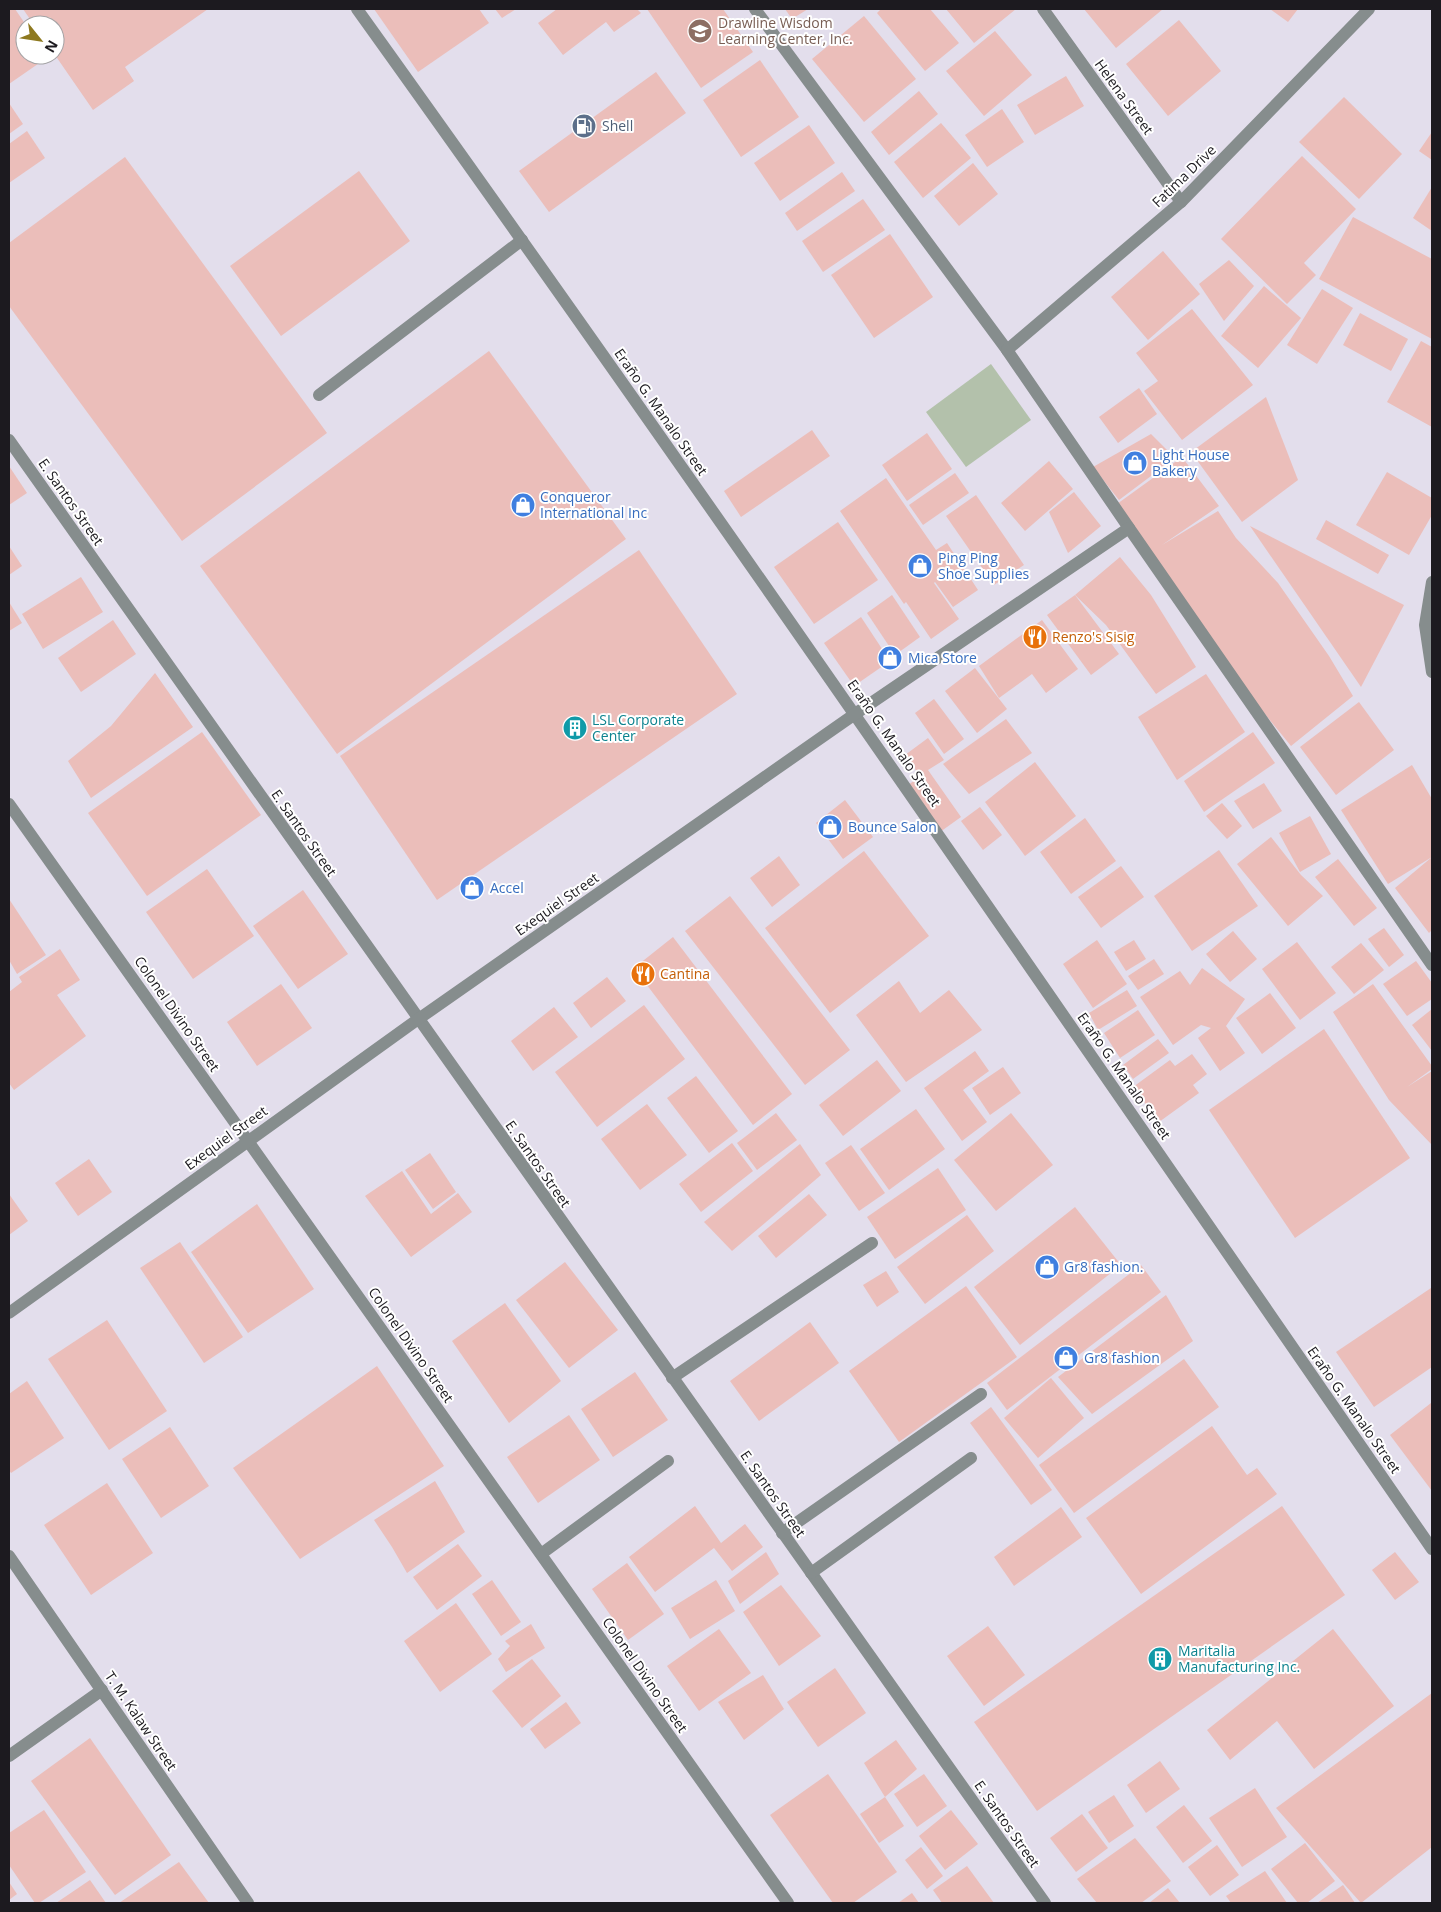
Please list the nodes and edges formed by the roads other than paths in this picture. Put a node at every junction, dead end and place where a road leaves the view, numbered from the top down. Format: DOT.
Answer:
graph roads {
  1 [pos="357,9"];
  2 [pos="755,9"];
  3 [pos="1043,9"];
  4 [pos="1369,9"];
  5 [pos="1181,202"];
  6 [pos="522,240"];
  7 [pos="1007,350"];
  8 [pos="319,395"];
  9 [pos="9,440"];
  10 [pos="1129,528"];
  11 [pos="1432,582"];
  12 [pos="1432,672"];
  13 [pos="855,714"];
  14 [pos="9,804"];
  15 [pos="1432,965"];
  16 [pos="418,1020"];
  17 [pos="248,1141"];
  18 [pos="872,1242"];
  19 [pos="9,1313"];
  20 [pos="672,1378"];
  21 [pos="981,1394"];
  22 [pos="971,1458"];
  23 [pos="668,1461"];
  24 [pos="782,1533"];
  25 [pos="1432,1549"];
  26 [pos="541,1554"];
  27 [pos="9,1556"];
  28 [pos="810,1573"];
  29 [pos="102,1690"];
  30 [pos="9,1756"];
  31 [pos="248,1903"];
  32 [pos="788,1903"];
  33 [pos="1045,1903"];
  1 -- 6 [label="street, Eraño G. Manalo Street"];
  2 -- 7 [label="street"];
  3 -- 5 [label="street, Helena Street"];
  4 -- 5 [label="street, Fatima Drive"];
  5 -- 7 [label="street, Fatima Drive"];
  6 -- 8 [label="street"];
  6 -- 13 [label="street, Eraño G. Manalo Street"];
  7 -- 10 [label="street"];
  9 -- 16 [label="street, E. Santos Street"];
  10 -- 13 [label="street, Exequiel Street"];
  10 -- 15 [label="street"];
  11 -- 12 [label="street"];
  13 -- 16 [label="street, Exequiel Street"];
  13 -- 25 [label="street, Eraño G. Manalo Street"];
  14 -- 17 [label="street, Colonel Divino Street"];
  16 -- 17 [label="street, Exequiel Street"];
  16 -- 20 [label="street, E. Santos Street"];
  17 -- 19 [label="street, Exequiel Street"];
  17 -- 26 [label="street, Colonel Divino Street"];
  18 -- 20 [label="street"];
  20 -- 24 [label="street, E. Santos Street"];
  21 -- 24 [label="street"];
  22 -- 28 [label="street"];
  23 -- 26 [label="street"];
  24 -- 28 [label="street, E. Santos Street"];
  26 -- 32 [label="street, Colonel Divino Street"];
  27 -- 29 [label="street, T. M. Kalaw Street"];
  28 -- 33 [label="street, E. Santos Street"];
  29 -- 30 [label="street"];
  29 -- 31 [label="street, T. M. Kalaw Street"];
}
